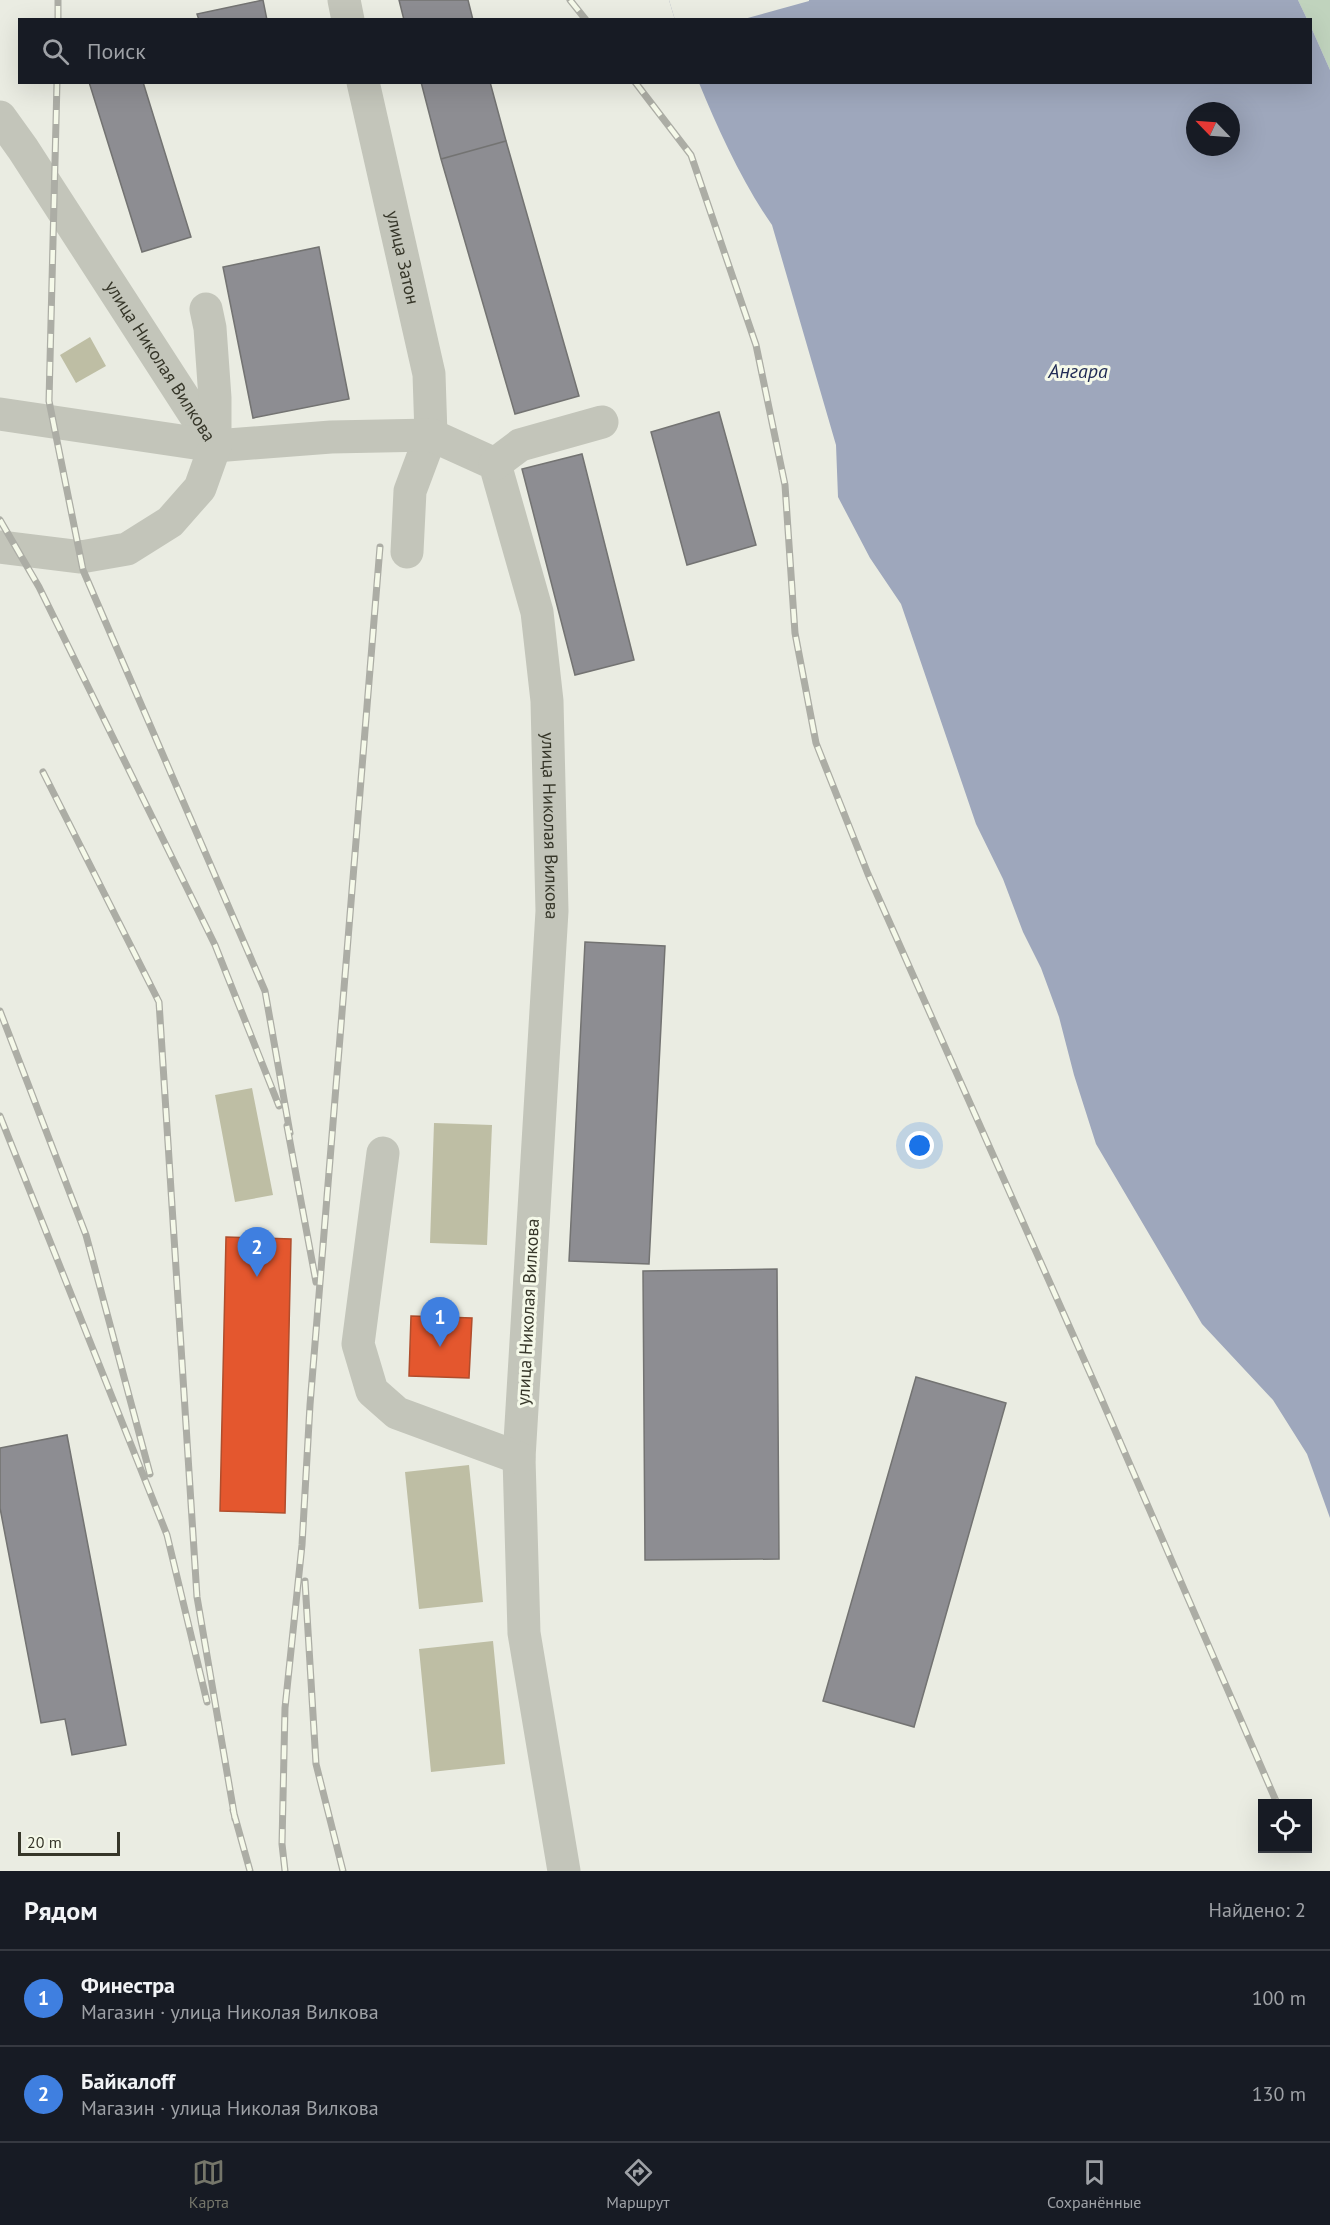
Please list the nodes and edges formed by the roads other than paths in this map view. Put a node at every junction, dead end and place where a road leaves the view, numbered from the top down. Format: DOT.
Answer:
graph roads {
  1 [pos="344,0"];
  2 [pos="348,18"];
  3 [pos="363,84"];
  4 [pos="0,117"];
  5 [pos="206,309"];
  6 [pos="0,414"];
  7 [pos="602,422"];
  8 [pos="431,435"];
  9 [pos="215,446"];
  10 [pos="495,464"];
  11 [pos="0,547"];
  12 [pos="407,552"];
  13 [pos="383,1153"];
  14 [pos="519,1458"];
  15 [pos="564,1871"];
  1 -- 2 [label="street"];
  3 -- 8 [label="street, улица Затон"];
  4 -- 9 [label="street, улица Николая Вилкова"];
  5 -- 9 [label="street"];
  6 -- 9 [label="street"];
  7 -- 10 [label="street"];
  8 -- 9 [label="street, улица Николая Вилкова"];
  8 -- 10 [label="street, улица Николая Вилкова"];
  8 -- 12 [label="street"];
  9 -- 11 [label="street"];
  10 -- 14 [label="street, улица Николая Вилкова"];
  13 -- 14 [label="street"];
  14 -- 15 [label="street, улица Николая Вилкова"];
}
